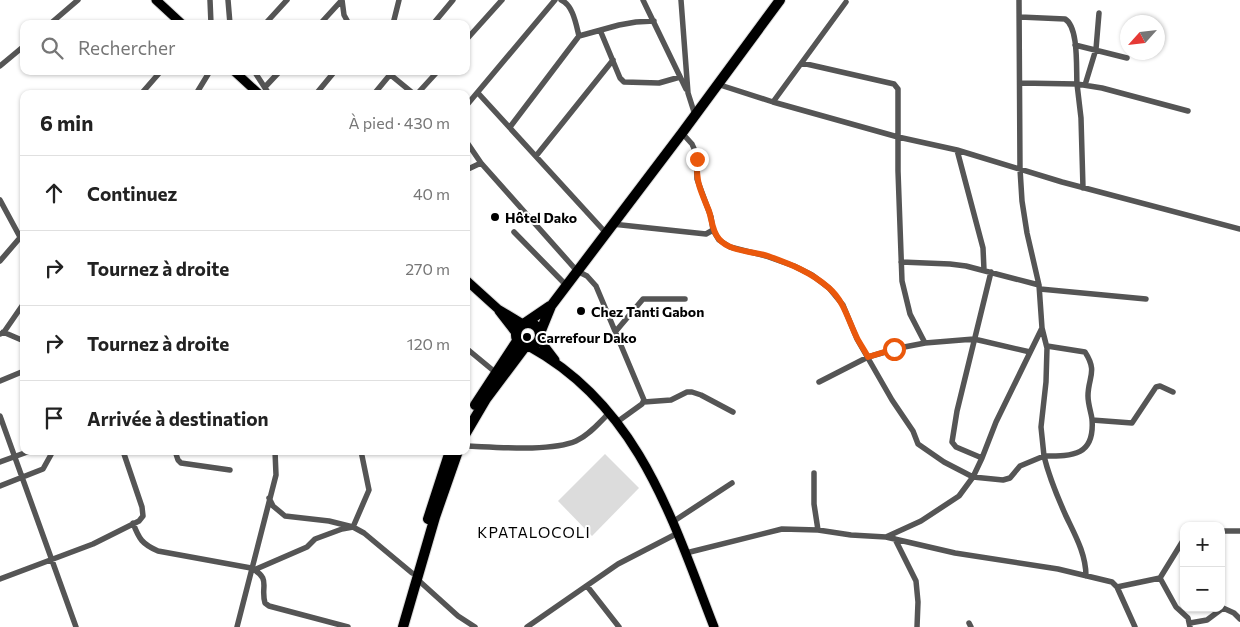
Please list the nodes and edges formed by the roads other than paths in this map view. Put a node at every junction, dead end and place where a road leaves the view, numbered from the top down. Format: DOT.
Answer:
graph roads {
  1 [pos="78,0"];
  2 [pos="156,0"];
  3 [pos="210,0"];
  4 [pos="228,0"];
  5 [pos="287,0"];
  6 [pos="342,0"];
  7 [pos="399,0"];
  8 [pos="453,0"];
  9 [pos="502,0"];
  10 [pos="546,0"];
  11 [pos="560,0"];
  12 [pos="644,0"];
  13 [pos="681,0"];
  14 [pos="780,0"];
  15 [pos="1019,0"];
  16 [pos="553,2"];
  17 [pos="846,2"];
  18 [pos="1099,13"];
  19 [pos="1020,17"];
  20 [pos="55,20"];
  21 [pos="178,20"];
  22 [pos="211,20"];
  23 [pos="230,20"];
  24 [pos="269,20"];
  25 [pos="324,20"];
  26 [pos="347,20"];
  27 [pos="395,20"];
  28 [pos="436,20"];
  29 [pos="654,21"];
  30 [pos="600,30"];
  31 [pos="470,36"];
  32 [pos="579,36"];
  33 [pos="1075,45"];
  34 [pos="20,49"];
  35 [pos="1096,49"];
  36 [pos="1120,56"];
  37 [pos="613,60"];
  38 [pos="802,63"];
  39 [pos="0,66"];
  40 [pos="158,75"];
  41 [pos="208,75"];
  42 [pos="240,75"];
  43 [pos="256,75"];
  44 [pos="276,75"];
  45 [pos="332,75"];
  46 [pos="388,75"];
  47 [pos="392,75"];
  48 [pos="434,75"];
  49 [pos="680,76"];
  50 [pos="1020,82"];
  51 [pos="717,84"];
  52 [pos="1077,84"];
  53 [pos="1085,85"];
  54 [pos="144,90"];
  55 [pos="198,90"];
  56 [pos="262,90"];
  57 [pos="319,90"];
  58 [pos="377,90"];
  59 [pos="411,90"];
  60 [pos="420,90"];
  61 [pos="478,93"];
  62 [pos="688,93"];
  63 [pos="470,102"];
  64 [pos="773,102"];
  65 [pos="1188,111"];
  66 [pos="694,115"];
  67 [pos="510,127"];
  68 [pos="682,133"];
  69 [pos="898,137"];
  70 [pos="470,147"];
  71 [pos="957,150"];
  72 [pos="536,156"];
  73 [pos="481,163"];
  74 [pos="470,168"];
  75 [pos="1020,169"];
  76 [pos="1083,188"];
  77 [pos="0,200"];
  78 [pos="609,229"];
  79 [pos="1240,229"];
  80 [pos="713,230"];
  81 [pos="20,232"];
  82 [pos="514,232"];
  83 [pos="20,237"];
  84 [pos="0,261"];
  85 [pos="901,262"];
  86 [pos="577,271"];
  87 [pos="988,271"];
  88 [pos="470,284"];
  89 [pos="566,285"];
  90 [pos="1039,287"];
  91 [pos="685,299"];
  92 [pos="1146,299"];
  93 [pos="550,306"];
  94 [pos="20,308"];
  95 [pos="498,308"];
  96 [pos="524,324"];
  97 [pos="1042,328"];
  98 [pos="616,331"];
  99 [pos="1,332"];
  100 [pos="539,336"];
  101 [pos="20,339"];
  102 [pos="974,339"];
  103 [pos="522,342"];
  104 [pos="925,343"];
  105 [pos="1047,346"];
  106 [pos="470,351"];
  107 [pos="1030,352"];
  108 [pos="868,357"];
  109 [pos="556,362"];
  110 [pos="496,372"];
  111 [pos="20,373"];
  112 [pos="0,381"];
  113 [pos="819,382"];
  114 [pos="1173,392"];
  115 [pos="644,402"];
  116 [pos="732,412"];
  117 [pos="470,413"];
  118 [pos="609,413"];
  119 [pos="0,416"];
  120 [pos="1092,420"];
  121 [pos="616,422"];
  122 [pos="470,426"];
  123 [pos="470,446"];
  124 [pos="20,455"];
  125 [pos="51,455"];
  126 [pos="124,455"];
  127 [pos="176,455"];
  128 [pos="275,455"];
  129 [pos="361,455"];
  130 [pos="449,455"];
  131 [pos="457,455"];
  132 [pos="1044,456"];
  133 [pos="14,457"];
  134 [pos="982,458"];
  135 [pos="0,462"];
  136 [pos="230,470"];
  137 [pos="814,473"];
  138 [pos="973,477"];
  139 [pos="21,478"];
  140 [pos="732,483"];
  141 [pos="0,486"];
  142 [pos="269,498"];
  143 [pos="674,521"];
  144 [pos="133,524"];
  145 [pos="353,527"];
  146 [pos="818,530"];
  147 [pos="1225,530"];
  148 [pos="1240,531"];
  149 [pos="678,533"];
  150 [pos="886,537"];
  151 [pos="895,539"];
  152 [pos="1180,546"];
  153 [pos="686,553"];
  154 [pos="51,558"];
  155 [pos="253,569"];
  156 [pos="414,576"];
  157 [pos="1086,576"];
  158 [pos="1160,578"];
  159 [pos="0,579"];
  160 [pos="587,586"];
  161 [pos="1117,587"];
  162 [pos="1240,619"];
  163 [pos="1190,625"];
  164 [pos="76,627"];
  165 [pos="237,627"];
  166 [pos="348,627"];
  167 [pos="396,627"];
  168 [pos="403,627"];
  169 [pos="475,627"];
  170 [pos="527,627"];
  171 [pos="619,627"];
  172 [pos="714,627"];
  173 [pos="916,627"];
  174 [pos="1136,627"];
  1 -- 20 [label="street"];
  2 -- 21 [label="main road"];
  3 -- 22 [label="street"];
  4 -- 23 [label="street"];
  5 -- 24 [label="street"];
  6 -- 25 [label="street"];
  6 -- 26 [label="street"];
  7 -- 27 [label="street"];
  8 -- 28 [label="street"];
  9 -- 31 [label="street"];
  10 -- 16 [label="street"];
  11 -- 16 [label="street"];
  11 -- 32 [label="street"];
  12 -- 29 [label="street"];
  13 -- 62 [label="street"];
  14 -- 51 [label="highway"];
  15 -- 19 [label="street"];
  16 -- 61 [label="street"];
  17 -- 38 [label="street"];
  18 -- 35 [label="street"];
  19 -- 33 [label="street"];
  19 -- 50 [label="street"];
  29 -- 30 [label="street"];
  29 -- 49 [label="street"];
  30 -- 32 [label="street"];
  30 -- 37 [label="street"];
  32 -- 67 [label="street"];
  33 -- 35 [label="street"];
  33 -- 52 [label="street"];
  34 -- 39 [label="street"];
  35 -- 36 [label="street"];
  35 -- 53 [label="street"];
  37 -- 49 [label="street"];
  37 -- 72 [label="street"];
  38 -- 64 [label="street"];
  38 -- 69 [label="street"];
  40 -- 54 [label="street"];
  41 -- 55 [label="street"];
  42 -- 56 [label="main road"];
  43 -- 56 [label="street"];
  44 -- 56 [label="street"];
  45 -- 57 [label="street"];
  46 -- 58 [label="street"];
  47 -- 59 [label="street"];
  48 -- 60 [label="street"];
  49 -- 62 [label="street"];
  50 -- 52 [label="street"];
  50 -- 75 [label="street"];
  51 -- 64 [label="street"];
  51 -- 66 [label="highway"];
  52 -- 53 [label="street"];
  52 -- 76 [label="street"];
  53 -- 65 [label="street"];
  61 -- 63 [label="street"];
  61 -- 67 [label="street"];
  62 -- 66 [label="street"];
  64 -- 69 [label="street"];
  66 -- 68 [label="highway"];
  67 -- 72 [label="street"];
  68 -- 78 [label="highway"];
  68 -- 80 [label="street"];
  69 -- 71 [label="street"];
  69 -- 85 [label="street"];
  70 -- 73 [label="street"];
  71 -- 75 [label="street"];
  71 -- 87 [label="street"];
  72 -- 78 [label="street"];
  73 -- 74 [label="street"];
  73 -- 86 [label="street"];
  75 -- 76 [label="street"];
  75 -- 90 [label="street"];
  76 -- 79 [label="street"];
  77 -- 81 [label="street"];
  78 -- 80 [label="street"];
  78 -- 86 [label="highway"];
  80 -- 108 [label="street"];
  82 -- 89 [label="street"];
  83 -- 84 [label="street"];
  85 -- 87 [label="street"];
  85 -- 104 [label="street"];
  86 -- 89 [label="highway"];
  86 -- 98 [label="street"];
  87 -- 90 [label="street"];
  87 -- 102 [label="street"];
  88 -- 95 [label="main road"];
  89 -- 93 [label="highway"];
  90 -- 92 [label="street"];
  90 -- 97 [label="street"];
  91 -- 98 [label="street"];
  93 -- 96 [label="highway"];
  93 -- 100 [label="highway"];
  94 -- 99 [label="street"];
  95 -- 96 [label="main road"];
  95 -- 103 [label="main road"];
  96 -- 100 [label="highway"];
  96 -- 103 [label="highway"];
  97 -- 105 [label="street"];
  97 -- 107 [label="street"];
  98 -- 115 [label="street"];
  99 -- 101 [label="street"];
  100 -- 103 [label="highway"];
  100 -- 109 [label="main road"];
  102 -- 104 [label="street"];
  102 -- 107 [label="street"];
  102 -- 134 [label="street"];
  103 -- 109 [label="main road"];
  103 -- 110 [label="highway"];
  103 -- 122 [label="highway"];
  104 -- 108 [label="street"];
  105 -- 120 [label="street"];
  105 -- 132 [label="street"];
  106 -- 110 [label="street"];
  107 -- 134 [label="street"];
  108 -- 113 [label="street"];
  108 -- 138 [label="street"];
  109 -- 118 [label="main road"];
  110 -- 117 [label="highway"];
  111 -- 112 [label="street"];
  114 -- 120 [label="street"];
  115 -- 116 [label="street"];
  115 -- 121 [label="street"];
  118 -- 121 [label="main road"];
  118 -- 123 [label="street"];
  119 -- 133 [label="street"];
  120 -- 132 [label="street"];
  121 -- 143 [label="main road"];
  124 -- 133 [label="street"];
  125 -- 139 [label="street"];
  126 -- 144 [label="street"];
  127 -- 136 [label="street"];
  128 -- 142 [label="street"];
  129 -- 145 [label="street"];
  130 -- 156 [label="highway"];
  131 -- 156 [label="highway"];
  132 -- 138 [label="street"];
  132 -- 157 [label="street"];
  133 -- 135 [label="street"];
  133 -- 139 [label="street"];
  134 -- 138 [label="street"];
  137 -- 146 [label="street"];
  138 -- 150 [label="street"];
  139 -- 141 [label="street"];
  139 -- 154 [label="street"];
  140 -- 143 [label="street"];
  142 -- 145 [label="street"];
  142 -- 155 [label="street"];
  143 -- 149 [label="main road"];
  144 -- 154 [label="street"];
  144 -- 155 [label="street"];
  145 -- 155 [label="street"];
  145 -- 156 [label="street"];
  146 -- 150 [label="street"];
  146 -- 153 [label="street"];
  147 -- 148 [label="street"];
  149 -- 153 [label="main road"];
  149 -- 160 [label="street"];
  150 -- 151 [label="street"];
  151 -- 157 [label="street"];
  151 -- 173 [label="street"];
  152 -- 158 [label="street"];
  153 -- 172 [label="main road"];
  154 -- 159 [label="street"];
  154 -- 164 [label="street"];
  155 -- 165 [label="street"];
  155 -- 166 [label="street"];
  156 -- 167 [label="highway"];
  156 -- 168 [label="highway"];
  156 -- 169 [label="street"];
  157 -- 161 [label="street"];
  158 -- 161 [label="street"];
  158 -- 163 [label="street"];
  160 -- 170 [label="street"];
  160 -- 171 [label="street"];
  161 -- 174 [label="street"];
  162 -- 163 [label="street"];
}
